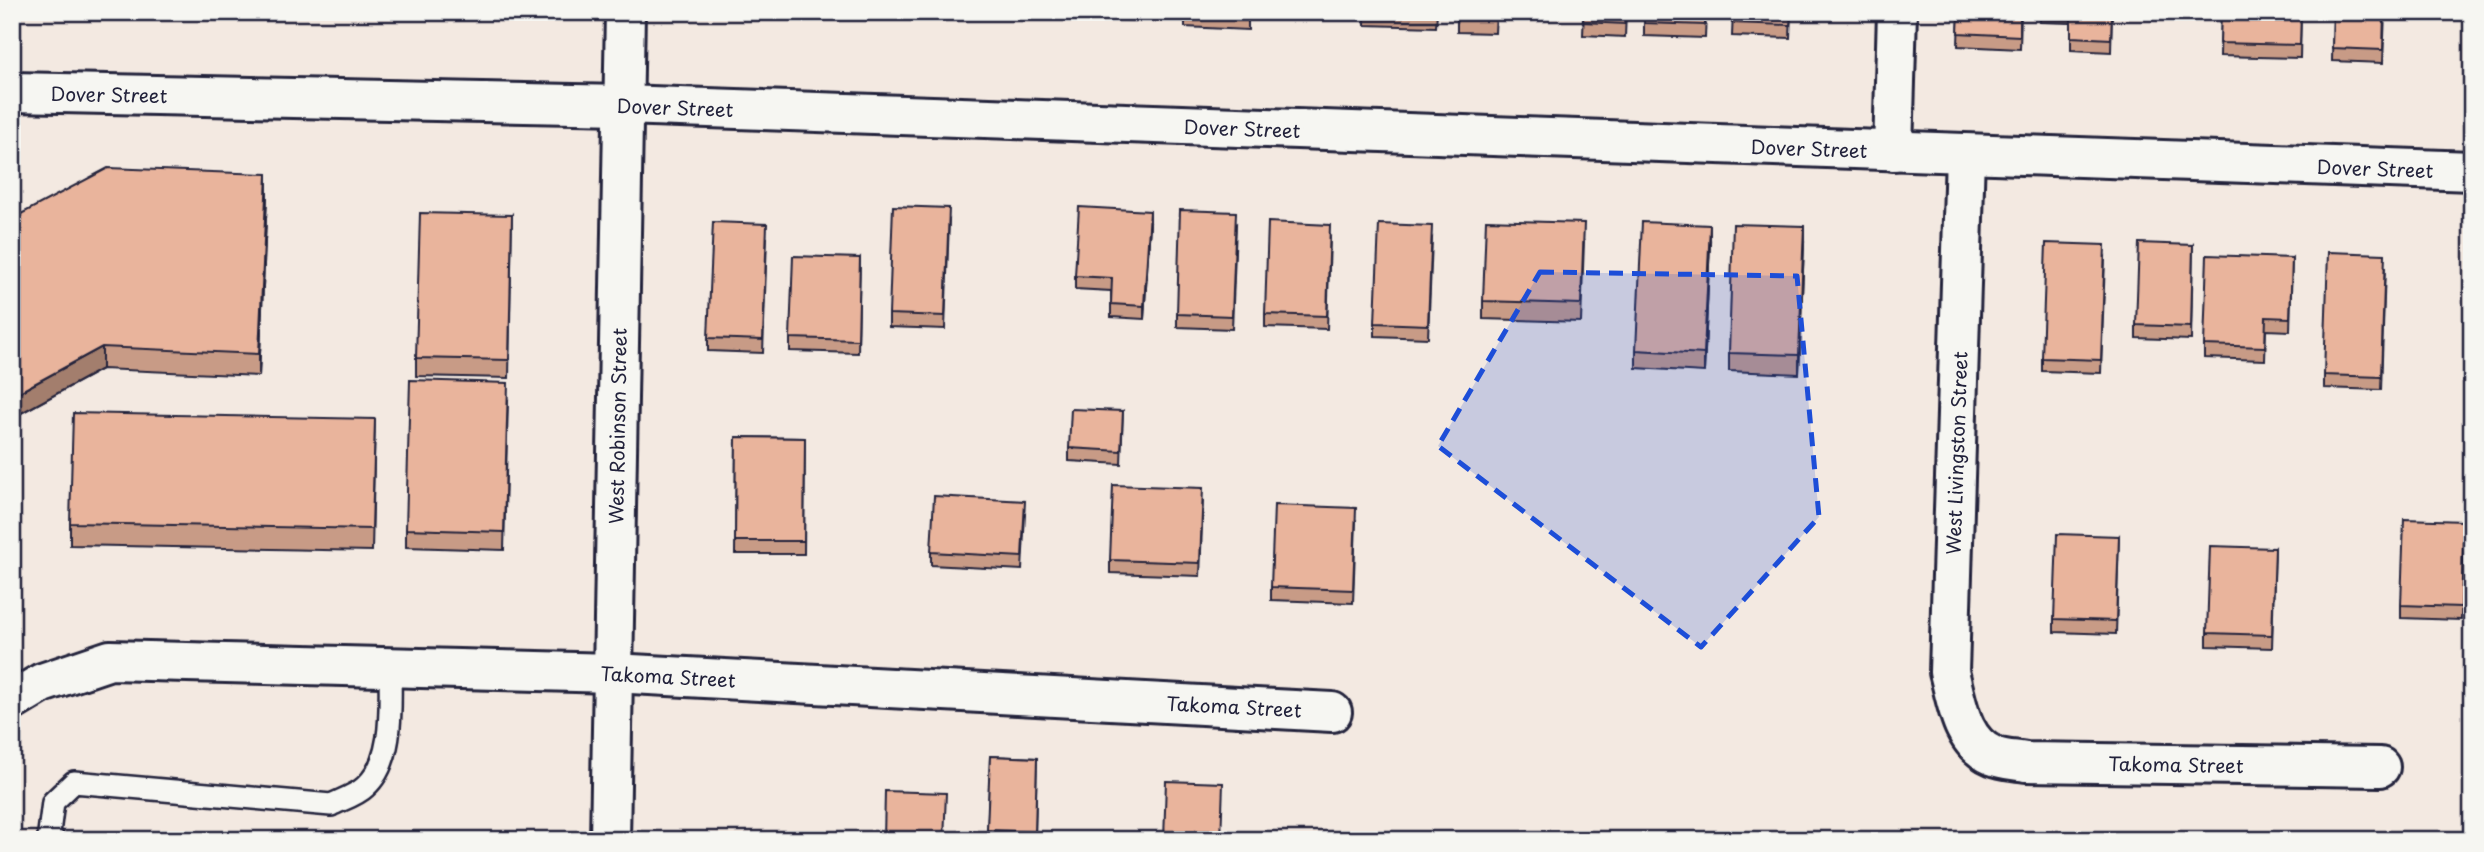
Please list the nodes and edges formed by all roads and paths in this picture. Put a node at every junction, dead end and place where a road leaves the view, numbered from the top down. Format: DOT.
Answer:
graph roads {
  1 [pos="625,12"];
  2 [pos="1897,12"];
  3 [pos="12,92"];
  4 [pos="623,105"];
  5 [pos="1893,151"];
  6 [pos="1965,154"];
  7 [pos="2472,172"];
  8 [pos="390,667"];
  9 [pos="613,673"];
  10 [pos="12,701"];
  11 [pos="1332,712"];
  12 [pos="1977,744"];
  13 [pos="2380,767"];
  14 [pos="54,840"];
  15 [pos="610,840"];
  1 -- 4 [label="street, West Robinson Street"];
  2 -- 5 [label="street"];
  3 -- 4 [label="street, Dover Street"];
  4 -- 5 [label="street, Dover Street"];
  4 -- 9 [label="street, West Robinson Street"];
  5 -- 6 [label="street, Dover Street"];
  6 -- 7 [label="street, Dover Street"];
  6 -- 12 [label="street, West Livingston Street"];
  8 -- 9 [label="street, Takoma Street"];
  8 -- 10 [label="street, Takoma Street"];
  8 -- 14 [label="lane"];
  9 -- 11 [label="street, Takoma Street"];
  9 -- 15 [label="street, West Robinson Street"];
  12 -- 13 [label="street, Takoma Street"];
}
